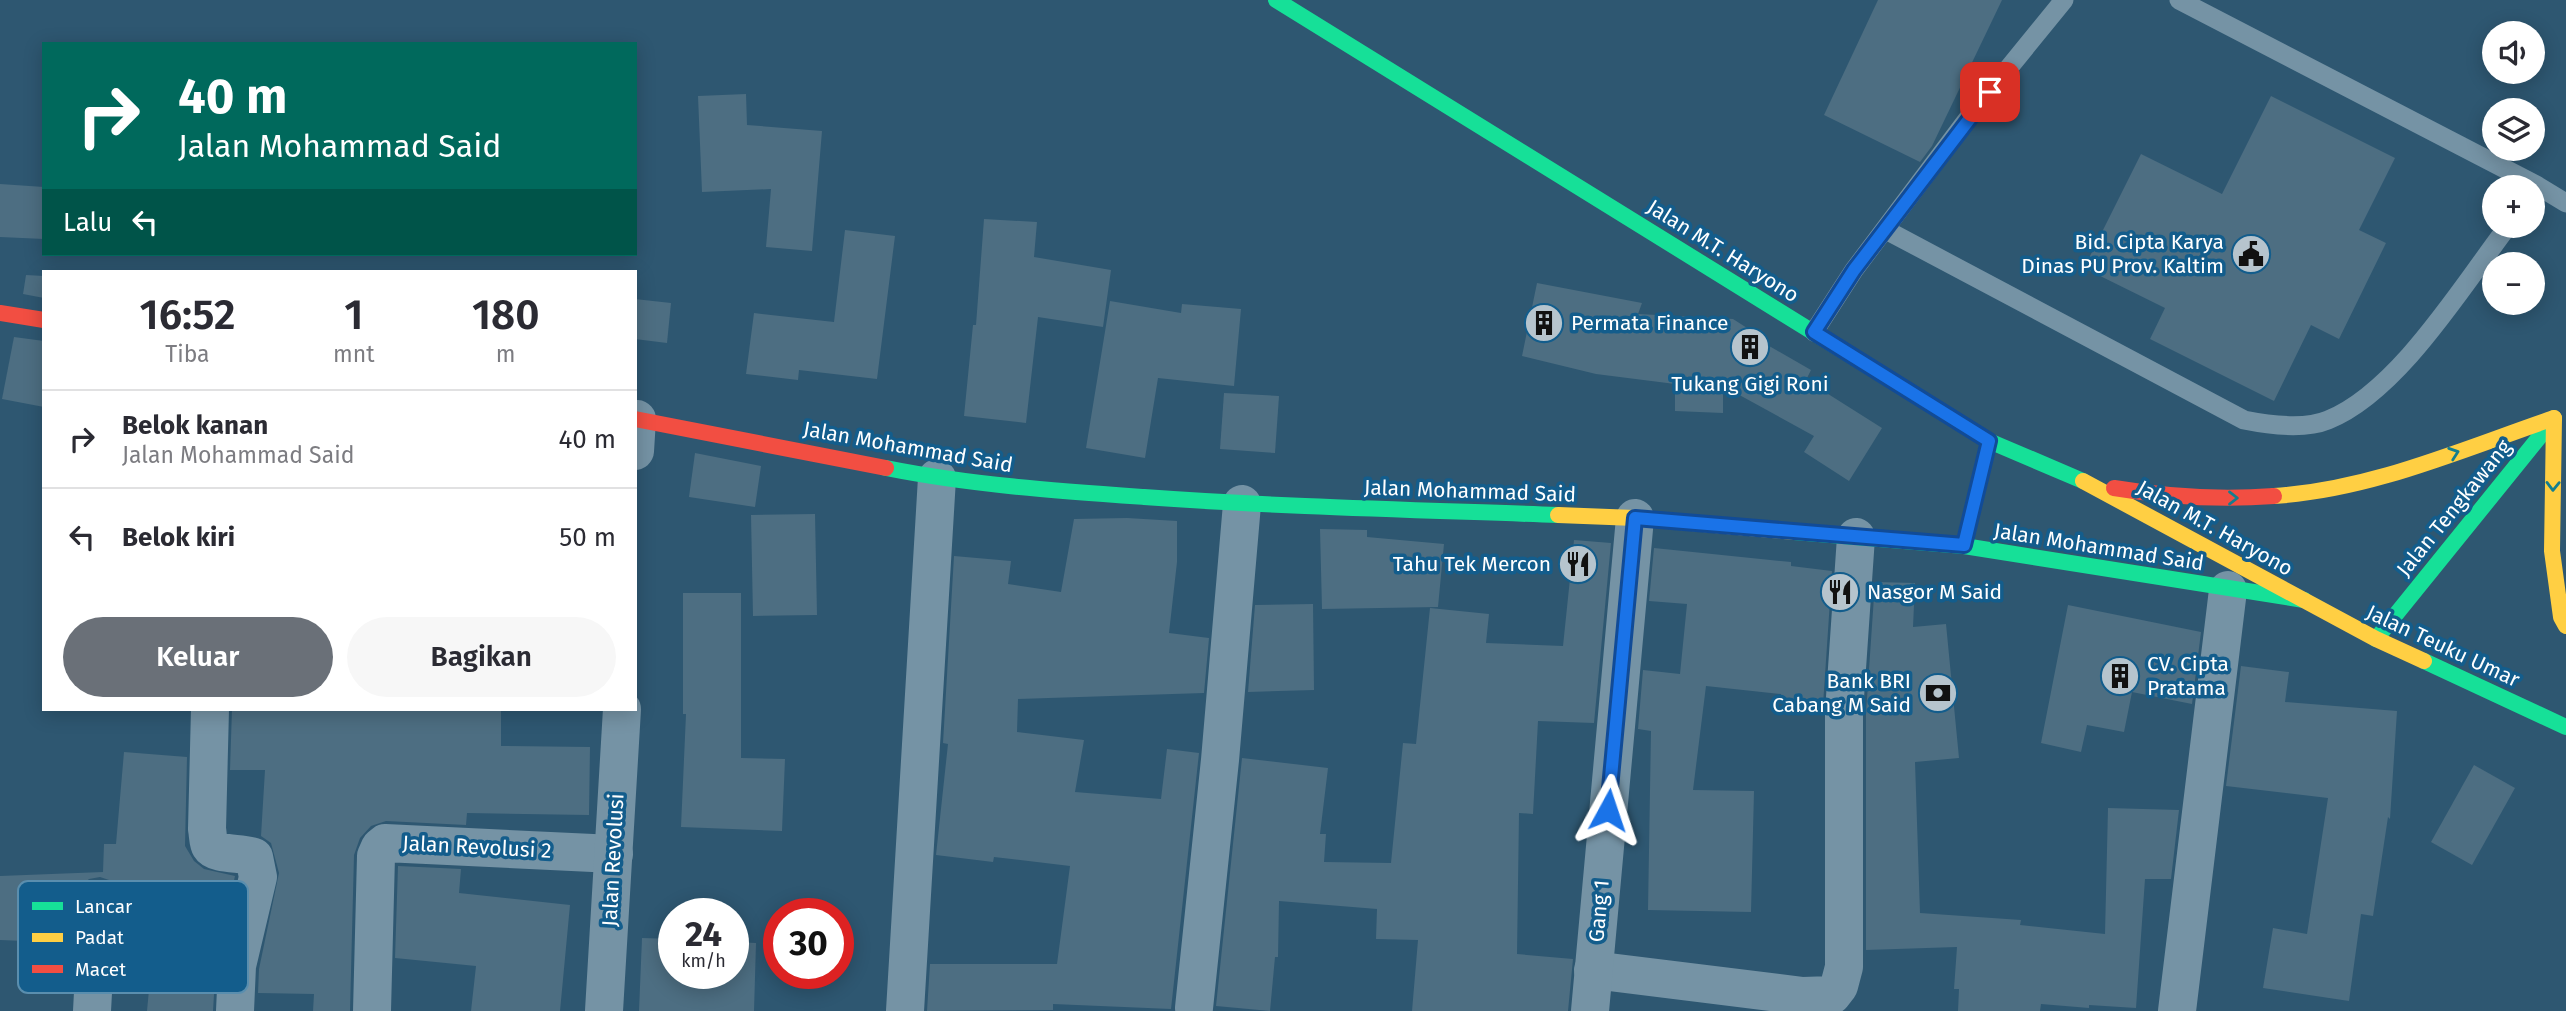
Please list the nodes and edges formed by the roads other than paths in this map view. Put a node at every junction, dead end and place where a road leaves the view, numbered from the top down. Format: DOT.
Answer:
graph roads {
  1 [pos="1276,0"];
  2 [pos="2064,0"];
  3 [pos="2179,0"];
  4 [pos="2507,175"];
  5 [pos="2545,194"];
  6 [pos="2566,203"];
  7 [pos="1886,230"];
  8 [pos="2499,238"];
  9 [pos="0,313"];
  10 [pos="42,320"];
  11 [pos="1814,332"];
  12 [pos="2566,404"];
  13 [pos="2554,418"];
  14 [pos="637,430"];
  15 [pos="1989,441"];
  16 [pos="937,478"];
  17 [pos="2092,485"];
  18 [pos="1242,504"];
  19 [pos="1635,518"];
  20 [pos="1856,537"];
  21 [pos="1964,545"];
  22 [pos="2228,590"];
  23 [pos="2304,600"];
  24 [pos="2566,626"];
  25 [pos="2376,639"];
  26 [pos="210,711"];
  27 [pos="622,711"];
  28 [pos="2566,727"];
  29 [pos="614,854"];
  30 [pos="248,919"];
  31 [pos="1593,970"];
  32 [pos="93,993"];
  33 [pos="236,993"];
  34 [pos="1194,1008"];
  35 [pos="92,1011"];
  36 [pos="235,1011"];
  37 [pos="372,1011"];
  38 [pos="604,1011"];
  39 [pos="905,1011"];
  40 [pos="1590,1011"];
  41 [pos="2178,1011"];
  1 -- 11 [label="main road, Jalan M.T. Haryono"];
  2 -- 7 [label="lane"];
  3 -- 4 [label="lane"];
  5 -- 6 [label="lane"];
  7 -- 8 [label="lane"];
  7 -- 11 [label="lane"];
  9 -- 10 [label="main road"];
  11 -- 15 [label="main road, Jalan M.T. Haryono"];
  12 -- 13 [label="main road, Jalan Tengkawang"];
  17 -- 13 [label="main road, one-way"];
  13 -- 24 [label="main road, one-way"];
  13 -- 25 [label="main road, Jalan Tengkawang"];
  14 -- 16 [label="main road, Jalan Mohammad Said"];
  15 -- 17 [label="main road, Jalan M.T. Haryono"];
  15 -- 21 [label="main road"];
  16 -- 18 [label="main road, Jalan Mohammad Said"];
  16 -- 39 [label="street"];
  17 -- 23 [label="main road, Jalan M.T. Haryono"];
  18 -- 19 [label="main road, Jalan Mohammad Said"];
  18 -- 34 [label="street"];
  19 -- 20 [label="main road, Jalan Mohammad Said"];
  19 -- 31 [label="street, Gang 1"];
  20 -- 21 [label="main road, Jalan Mohammad Said"];
  20 -- 31 [label="street"];
  21 -- 22 [label="main road, Jalan Mohammad Said"];
  22 -- 23 [label="main road, Jalan Mohammad Said"];
  22 -- 41 [label="street"];
  23 -- 25 [label="main road, Jalan Teuku Umar"];
  25 -- 28 [label="main road, Jalan Teuku Umar"];
  26 -- 30 [label="street"];
  27 -- 29 [label="street, Jalan Revolusi"];
  29 -- 37 [label="street, Jalan Revolusi 2"];
  29 -- 38 [label="street, Jalan Revolusi"];
  31 -- 40 [label="street, Gang 1"];
  32 -- 35 [label="street"];
  33 -- 36 [label="street"];
}
